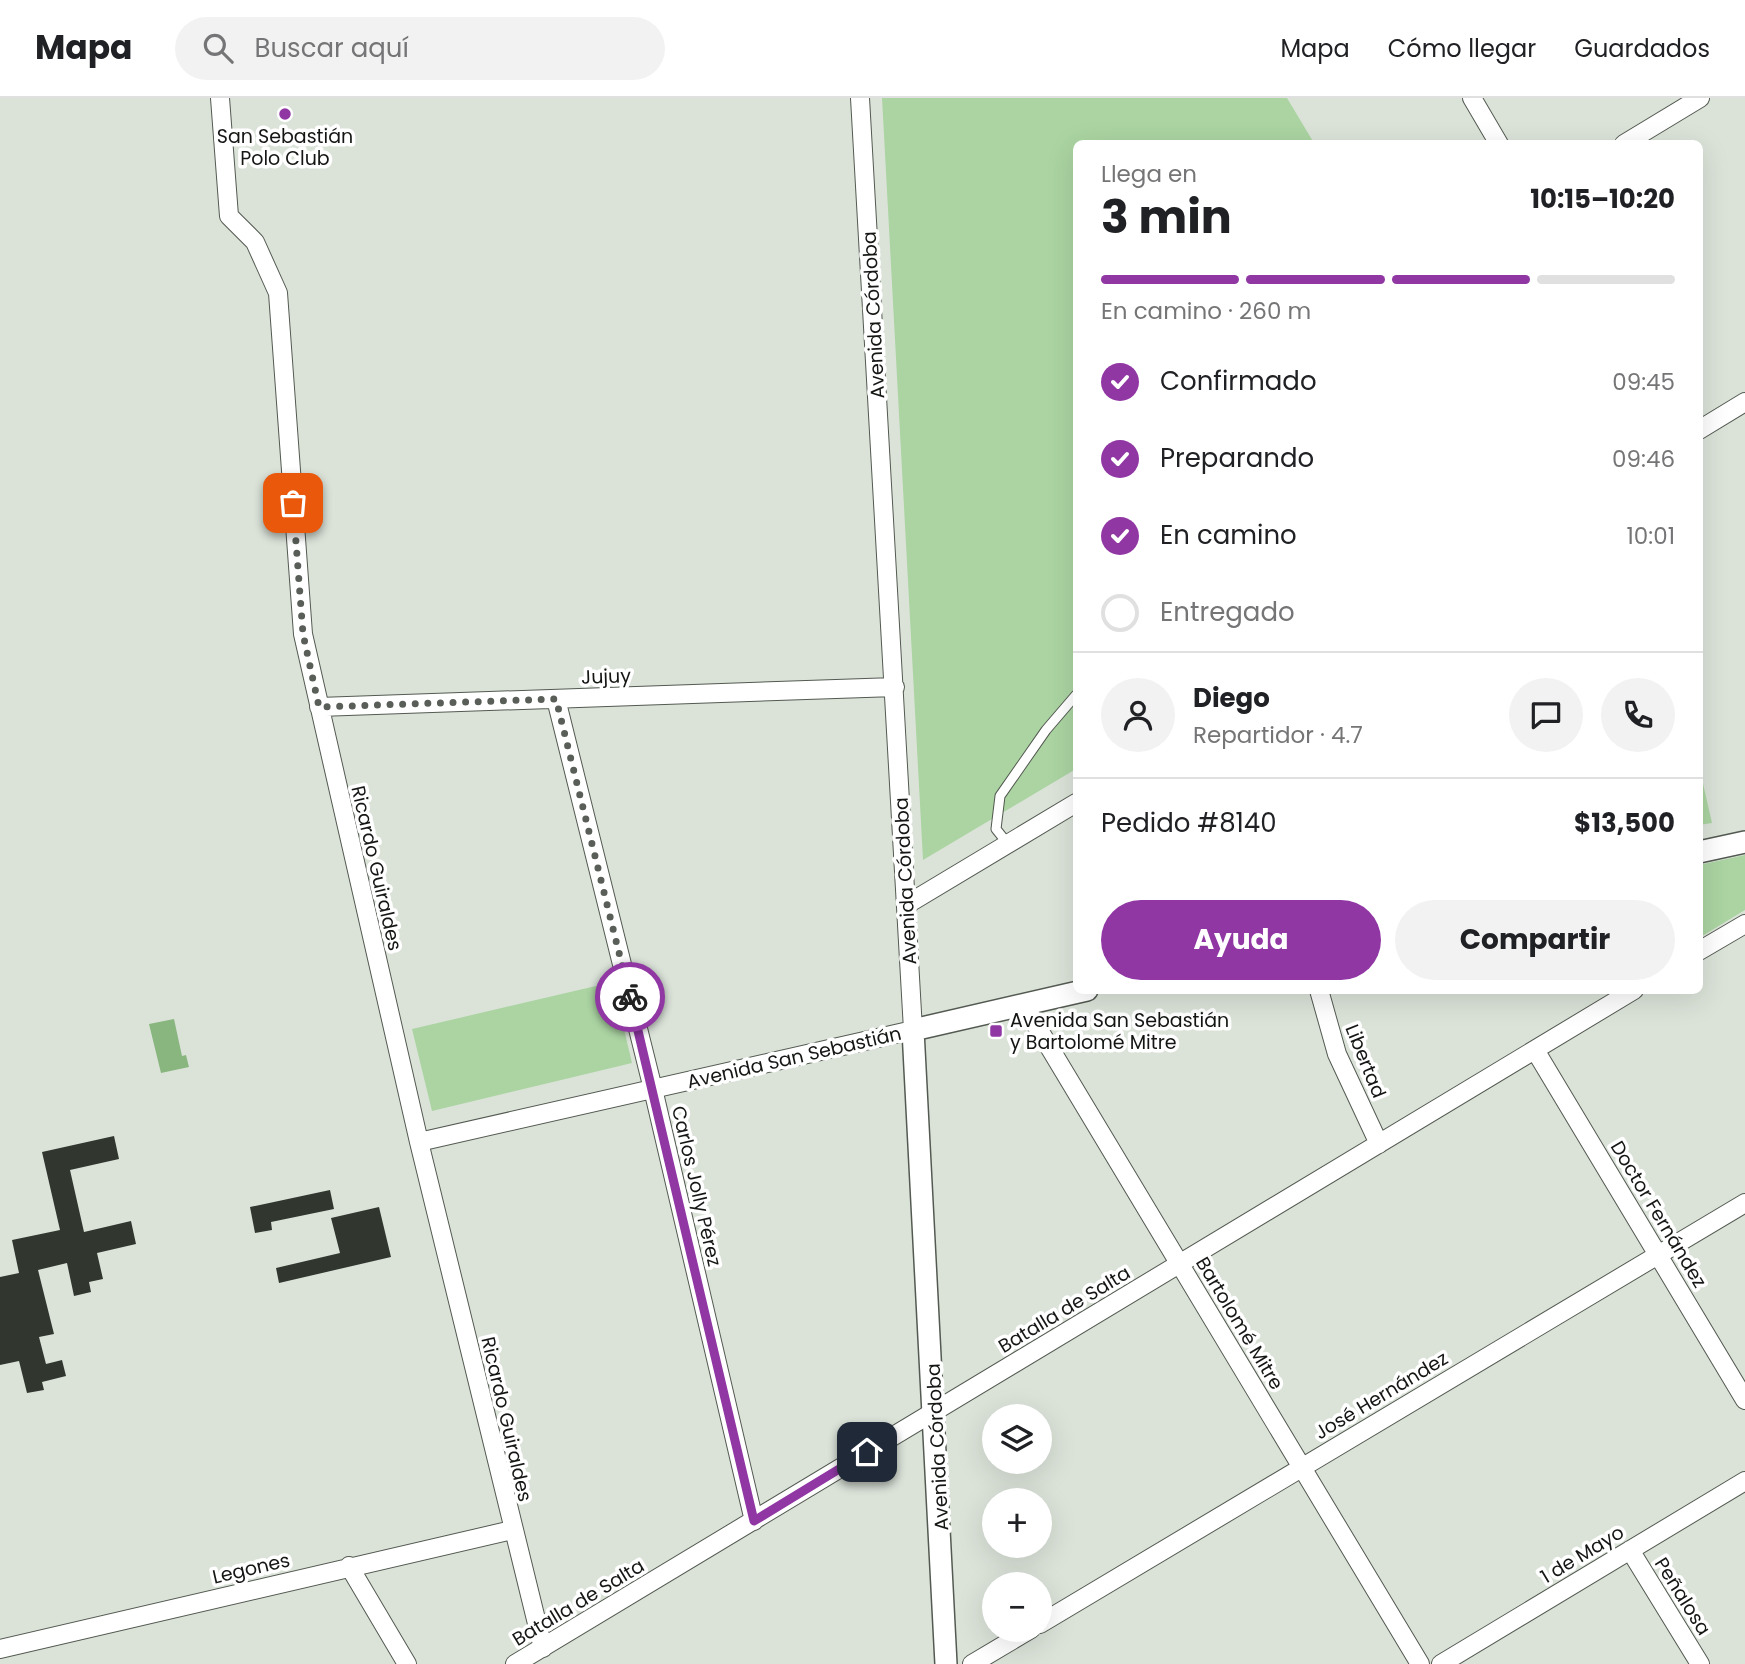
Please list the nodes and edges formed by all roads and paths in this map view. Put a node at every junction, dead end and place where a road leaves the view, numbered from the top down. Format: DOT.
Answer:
graph roads {
  1 [pos="220,98"];
  2 [pos="860,98"];
  3 [pos="1472,98"];
  4 [pos="1700,98"];
  5 [pos="1497,140"];
  6 [pos="1631,140"];
  7 [pos="1745,402"];
  8 [pos="1703,428"];
  9 [pos="895,687"];
  10 [pos="1073,698"];
  11 [pos="556,699"];
  12 [pos="319,707"];
  13 [pos="1073,805"];
  14 [pos="1745,842"];
  15 [pos="1008,844"];
  16 [pos="1703,851"];
  17 [pos="906,905"];
  18 [pos="1745,924"];
  19 [pos="1703,949"];
  20 [pos="1073,993"];
  21 [pos="1320,994"];
  22 [pos="1627,994"];
  23 [pos="1024,1005"];
  24 [pos="913,1030"];
  25 [pos="1535,1050"];
  26 [pos="653,1089"];
  27 [pos="419,1142"];
  28 [pos="1379,1144"];
  29 [pos="1745,1203"];
  30 [pos="1659,1254"];
  31 [pos="1180,1264"];
  32 [pos="1745,1401"];
  33 [pos="936,1411"];
  34 [pos="1302,1467"];
  35 [pos="1745,1481"];
  36 [pos="754,1521"];
  37 [pos="512,1530"];
  38 [pos="1630,1550"];
  39 [pos="349,1566"];
  40 [pos="1052,1617"];
  41 [pos="1009,1642"];
  42 [pos="543,1648"];
  43 [pos="0,1649"];
  44 [pos="407,1664"];
  45 [pos="515,1664"];
  46 [pos="946,1664"];
  47 [pos="972,1664"];
  48 [pos="1420,1664"];
  49 [pos="1441,1664"];
  50 [pos="1700,1664"];
  1 -- 12 [label="street, Ricardo Guiraldes"];
  2 -- 9 [label="street, Avenida Córdoba"];
  3 -- 5 [label="street"];
  4 -- 6 [label="street"];
  7 -- 8 [label="street"];
  9 -- 11 [label="street, Jujuy"];
  9 -- 17 [label="street, Avenida Córdoba"];
  10 -- 15 [label="lane"];
  11 -- 12 [label="street, Jujuy"];
  11 -- 26 [label="street, Carlos Jolly Pérez"];
  12 -- 27 [label="street, Ricardo Guiraldes"];
  13 -- 15 [label="street"];
  14 -- 16 [label="street"];
  15 -- 17 [label="street"];
  17 -- 24 [label="street, Avenida Córdoba"];
  18 -- 19 [label="street"];
  20 -- 23 [label="street, Avenida San Sebastián"];
  21 -- 28 [label="street, Libertad"];
  22 -- 25 [label="street, Batalla de Salta"];
  23 -- 24 [label="street, Avenida San Sebastián"];
  23 -- 31 [label="street, Bartolomé Mitre"];
  24 -- 26 [label="street, Avenida San Sebastián"];
  24 -- 33 [label="street, Avenida Córdoba"];
  25 -- 28 [label="street, Batalla de Salta"];
  25 -- 30 [label="street, Doctor Fernández"];
  26 -- 27 [label="street, Avenida San Sebastián"];
  26 -- 36 [label="street, Carlos Jolly Pérez"];
  27 -- 37 [label="street, Ricardo Guiraldes"];
  28 -- 31 [label="street, Batalla de Salta"];
  29 -- 30 [label="street, José Hernández"];
  30 -- 32 [label="street, Doctor Fernández"];
  30 -- 34 [label="street, José Hernández"];
  31 -- 33 [label="street, Batalla de Salta"];
  31 -- 34 [label="street, Bartolomé Mitre"];
  33 -- 36 [label="street, Batalla de Salta"];
  33 -- 46 [label="street, Avenida Córdoba"];
  34 -- 40 [label="street, José Hernández"];
  34 -- 48 [label="street, Bartolomé Mitre"];
  35 -- 38 [label="street, 1 de Mayo"];
  36 -- 42 [label="street, Batalla de Salta"];
  37 -- 39 [label="street, Legones"];
  37 -- 42 [label="street, Ricardo Guiraldes"];
  38 -- 49 [label="street, 1 de Mayo"];
  38 -- 50 [label="street, Peñalosa"];
  39 -- 43 [label="street, Legones"];
  39 -- 44 [label="street"];
  41 -- 47 [label="street"];
  42 -- 45 [label="street, Batalla de Salta"];
}
